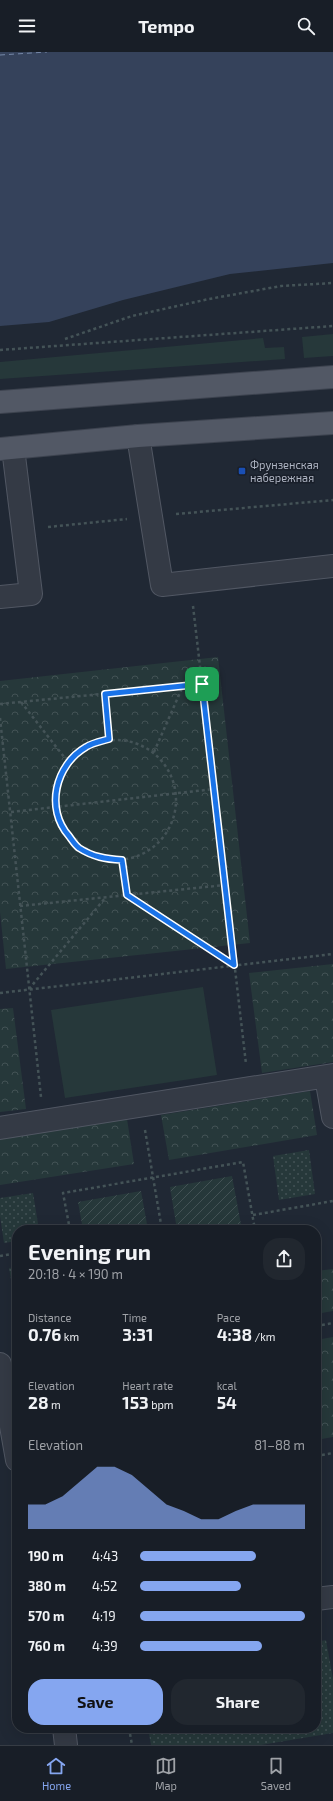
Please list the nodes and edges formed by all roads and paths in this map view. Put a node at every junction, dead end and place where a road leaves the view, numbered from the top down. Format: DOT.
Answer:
graph roads {
  1 [pos="333,283"];
  2 [pos="333,326"];
  3 [pos="65,338"];
  4 [pos="0,350"];
  5 [pos="333,377"];
  6 [pos="0,402"];
  7 [pos="333,423"];
  8 [pos="138,436"];
  9 [pos="6,448"];
  10 [pos="333,566"];
  11 [pos="190,582"];
  12 [pos="0,597"];
  13 [pos="202,684"];
  14 [pos="183,686"];
  15 [pos="105,694"];
  16 [pos="21,702"];
  17 [pos="0,704"];
  18 [pos="0,718"];
  19 [pos="109,739"];
  20 [pos="154,752"];
  21 [pos="68,762"];
  22 [pos="214,789"];
  23 [pos="176,793"];
  24 [pos="55,806"];
  25 [pos="11,812"];
  26 [pos="122,860"];
  27 [pos="225,885"];
  28 [pos="127,895"];
  29 [pos="106,897"];
  30 [pos="20,906"];
  31 [pos="333,954"];
  32 [pos="234,965"];
  33 [pos="28,989"];
  34 [pos="0,993"];
  35 [pos="329,1076"];
  36 [pos="249,1088"];
  37 [pos="140,1106"];
  38 [pos="333,1117"];
  39 [pos="43,1121"];
  40 [pos="0,1128"];
  41 [pos="153,1178"];
  42 [pos="333,1201"];
  43 [pos="253,1215"];
  44 [pos="69,1225"];
  45 [pos="161,1225"];
  46 [pos="254,1225"];
  47 [pos="12,1254"];
  48 [pos="0,1256"];
  49 [pos="333,1323"];
  50 [pos="321,1325"];
  51 [pos="0,1364"];
  52 [pos="12,1432"];
  53 [pos="333,1453"];
  54 [pos="321,1455"];
  55 [pos="333,1596"];
  56 [pos="321,1598"];
  57 [pos="130,1733"];
  58 [pos="132,1745"];
  1 -- 3 [label="path"];
  2 -- 4 [label="path"];
  5 -- 6 [label="main road"];
  7 -- 8 [label="main road"];
  8 -- 9 [label="main road"];
  8 -- 11 [label="lane"];
  9 -- 12 [label="lane"];
  10 -- 11 [label="lane"];
  11 -- 13 [label="path"];
  13 -- 14 [label="path"];
  13 -- 22 [label="path"];
  14 -- 15 [label="path"];
  14 -- 20 [label="path"];
  15 -- 16 [label="path"];
  15 -- 19 [label="path"];
  16 -- 17 [label="path"];
  16 -- 21 [label="path"];
  18 -- 25 [label="path"];
  19 -- 20 [label="path"];
  19 -- 21 [label="path"];
  20 -- 23 [label="path"];
  21 -- 24 [label="path"];
  22 -- 23 [label="path"];
  22 -- 27 [label="path"];
  23 -- 24 [label="path"];
  23 -- 26 [label="path"];
  24 -- 25 [label="path"];
  24 -- 26 [label="path"];
  25 -- 30 [label="path"];
  26 -- 28 [label="path"];
  27 -- 28 [label="path"];
  27 -- 32 [label="path"];
  28 -- 29 [label="path"];
  28 -- 32 [label="path"];
  29 -- 30 [label="path"];
  29 -- 33 [label="path"];
  30 -- 33 [label="path"];
  31 -- 32 [label="path"];
  32 -- 33 [label="path"];
  32 -- 36 [label="path"];
  33 -- 34 [label="path"];
  33 -- 39 [label="path"];
  35 -- 36 [label="lane"];
  35 -- 38 [label="lane"];
  36 -- 37 [label="lane"];
  37 -- 39 [label="lane"];
  37 -- 41 [label="path"];
  39 -- 40 [label="lane"];
  41 -- 43 [label="path"];
  41 -- 44 [label="path"];
  41 -- 45 [label="path"];
  42 -- 43 [label="path"];
  43 -- 46 [label="path"];
  47 -- 48 [label="path"];
  49 -- 50 [label="path"];
  51 -- 52 [label="lane"];
  53 -- 54 [label="path"];
  55 -- 56 [label="lane"];
  57 -- 58 [label="path"];
}
